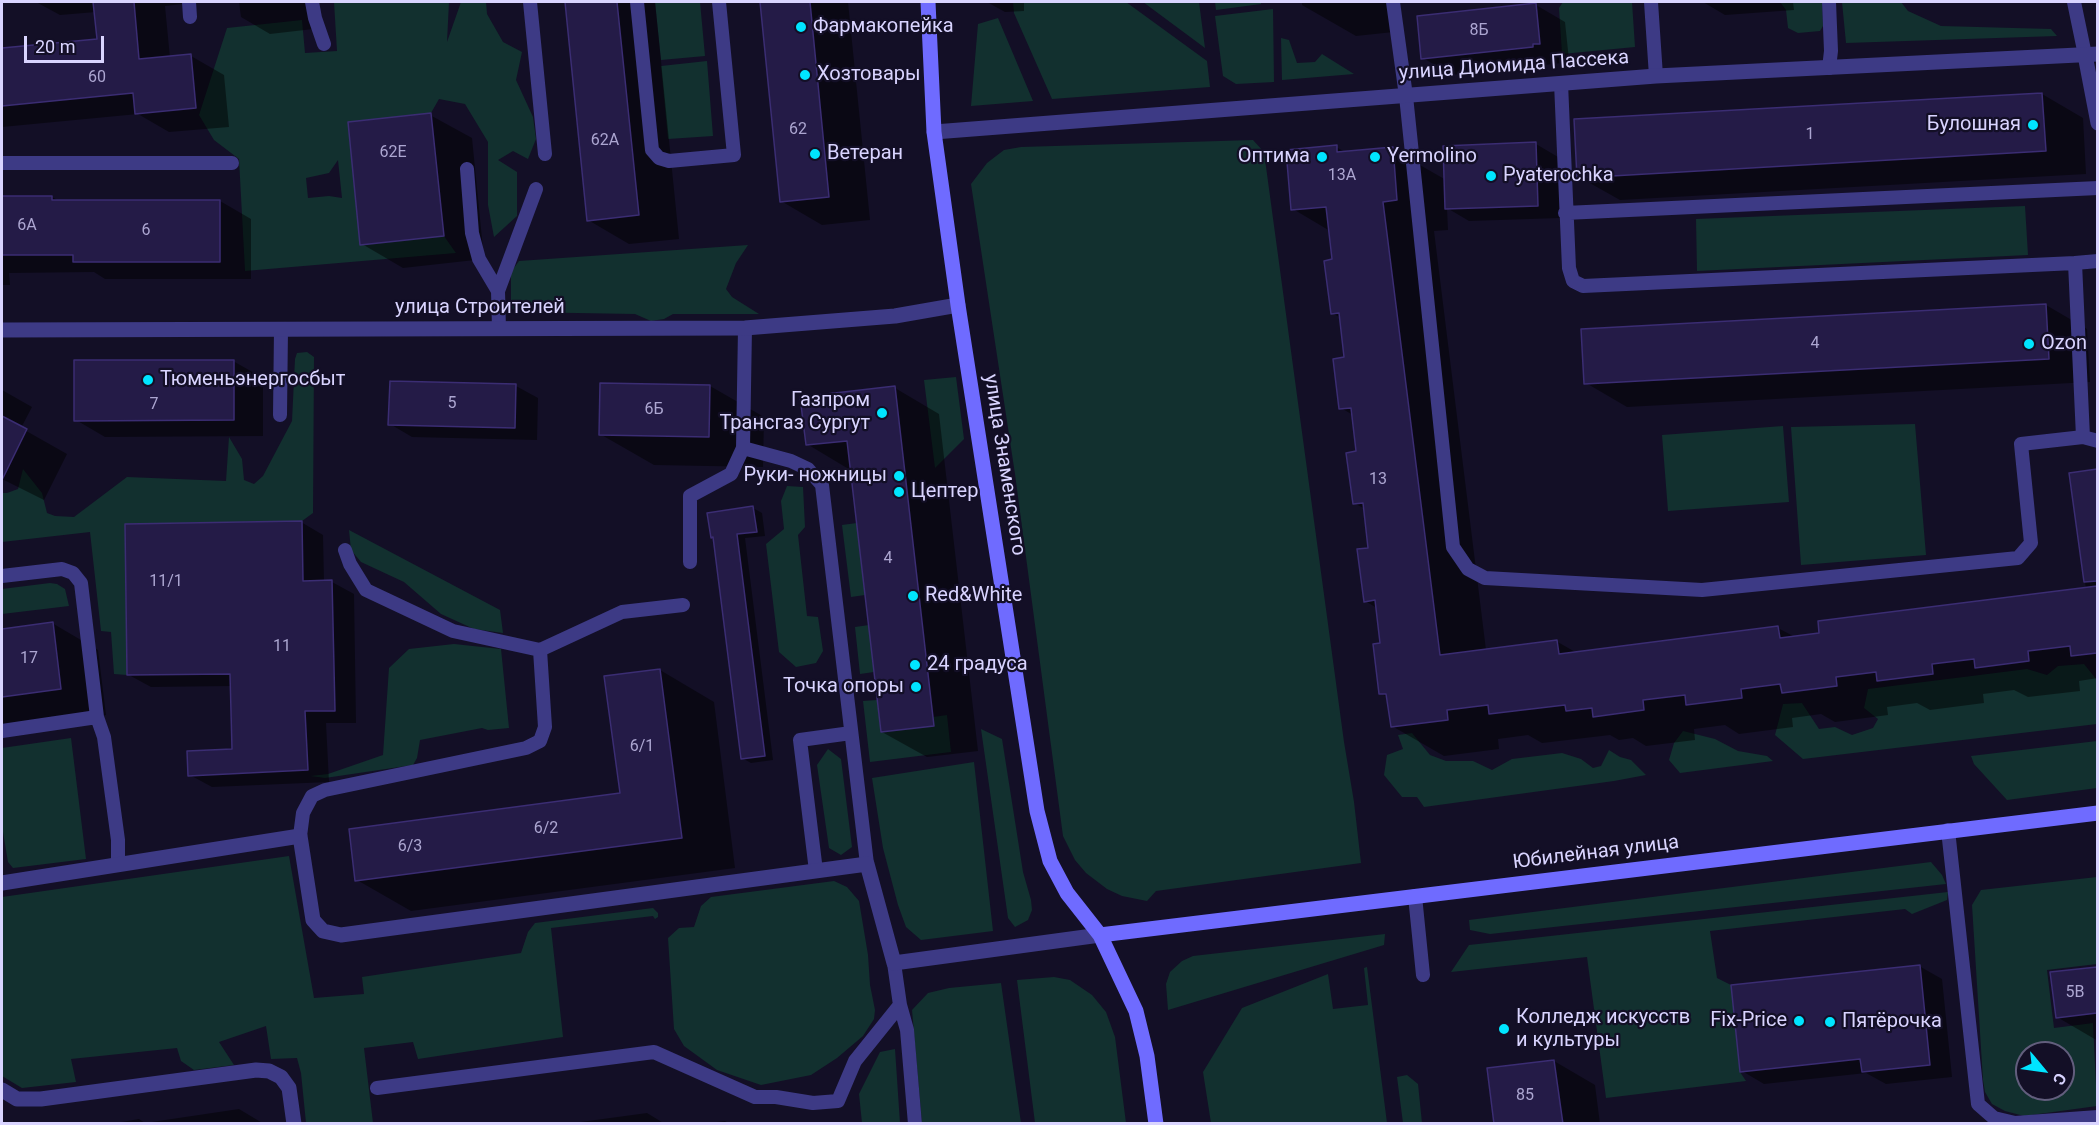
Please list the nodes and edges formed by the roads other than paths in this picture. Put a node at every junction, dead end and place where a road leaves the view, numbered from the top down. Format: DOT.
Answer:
graph roads {
  1 [pos="189,2"];
  2 [pos="312,2"];
  3 [pos="530,2"];
  4 [pos="637,2"];
  5 [pos="719,2"];
  6 [pos="928,2"];
  7 [pos="1393,2"];
  8 [pos="1651,2"];
  9 [pos="1829,2"];
  10 [pos="2074,2"];
  11 [pos="190,17"];
  12 [pos="324,44"];
  13 [pos="2091,54"];
  14 [pos="1829,68"];
  15 [pos="1656,76"];
  16 [pos="1561,83"];
  17 [pos="1406,96"];
  18 [pos="2097,123"];
  19 [pos="934,132"];
  20 [pos="545,154"];
  21 [pos="2,163"];
  22 [pos="232,163"];
  23 [pos="467,169"];
  24 [pos="2097,188"];
  25 [pos="536,189"];
  26 [pos="1565,213"];
  27 [pos="2097,261"];
  28 [pos="2075,263"];
  29 [pos="498,291"];
  30 [pos="958,305"];
  31 [pos="745,328"];
  32 [pos="281,329"];
  33 [pos="499,329"];
  34 [pos="2,330"];
  35 [pos="280,415"];
  36 [pos="2083,437"];
  37 [pos="2097,441"];
  38 [pos="743,448"];
  39 [pos="345,550"];
  40 [pos="690,562"];
  41 [pos="2,576"];
  42 [pos="683,605"];
  43 [pos="540,650"];
  44 [pos="97,717"];
  45 [pos="2,731"];
  46 [pos="851,733"];
  47 [pos="2097,813"];
  48 [pos="1948,830"];
  49 [pos="300,836"];
  50 [pos="867,864"];
  51 [pos="118,866"];
  52 [pos="816,870"];
  53 [pos="2,884"];
  54 [pos="1415,896"];
  55 [pos="1100,935"];
  56 [pos="894,963"];
  57 [pos="1423,975"];
  58 [pos="900,1005"];
  59 [pos="377,1088"];
  60 [pos="2,1090"];
  61 [pos="2097,1117"];
  62 [pos="294,1124"];
  63 [pos="915,1124"];
  64 [pos="1156,1124"];
  1 -- 11 [label="lane"];
  2 -- 12 [label="lane"];
  3 -- 20 [label="lane"];
  4 -- 5 [label="lane"];
  6 -- 19 [label="main road, улица Знаменского"];
  7 -- 17 [label="lane"];
  8 -- 15 [label="lane"];
  9 -- 14 [label="lane"];
  10 -- 13 [label="lane"];
  13 -- 14 [label="street, улица Диомида Пассека"];
  13 -- 18 [label="street"];
  14 -- 15 [label="street, улица Диомида Пассека"];
  15 -- 16 [label="street, улица Диомида Пассека"];
  16 -- 17 [label="street, улица Диомида Пассека"];
  16 -- 26 [label="lane"];
  17 -- 19 [label="street, улица Диомида Пассека"];
  17 -- 36 [label="lane"];
  19 -- 30 [label="main road, улица Знаменского"];
  21 -- 22 [label="lane"];
  23 -- 29 [label="lane"];
  24 -- 26 [label="lane"];
  25 -- 29 [label="lane"];
  26 -- 28 [label="lane"];
  27 -- 28 [label="lane"];
  28 -- 36 [label="lane"];
  29 -- 33 [label="lane"];
  30 -- 31 [label="street, улица Строителей"];
  30 -- 55 [label="main road, улица Знаменского"];
  31 -- 33 [label="street, улица Строителей"];
  31 -- 38 [label="lane"];
  32 -- 33 [label="street, улица Строителей"];
  32 -- 34 [label="street, улица Строителей"];
  32 -- 35 [label="lane"];
  36 -- 37 [label="lane"];
  38 -- 40 [label="lane"];
  38 -- 46 [label="lane"];
  39 -- 43 [label="lane"];
  41 -- 44 [label="lane"];
  42 -- 43 [label="lane"];
  43 -- 49 [label="lane"];
  44 -- 45 [label="lane"];
  44 -- 51 [label="lane"];
  46 -- 50 [label="lane"];
  46 -- 52 [label="lane"];
  47 -- 48 [label="main road, Юбилейная улица"];
  48 -- 54 [label="main road, Юбилейная улица"];
  48 -- 61 [label="lane"];
  49 -- 51 [label="street"];
  49 -- 52 [label="street"];
  50 -- 52 [label="street"];
  50 -- 56 [label="street"];
  51 -- 53 [label="street"];
  54 -- 55 [label="main road, Юбилейная улица"];
  54 -- 57 [label="lane"];
  55 -- 56 [label="street"];
  55 -- 64 [label="main road, улица Знаменского"];
  56 -- 58 [label="lane"];
  58 -- 59 [label="lane"];
  58 -- 63 [label="lane"];
  60 -- 62 [label="street"];
}
